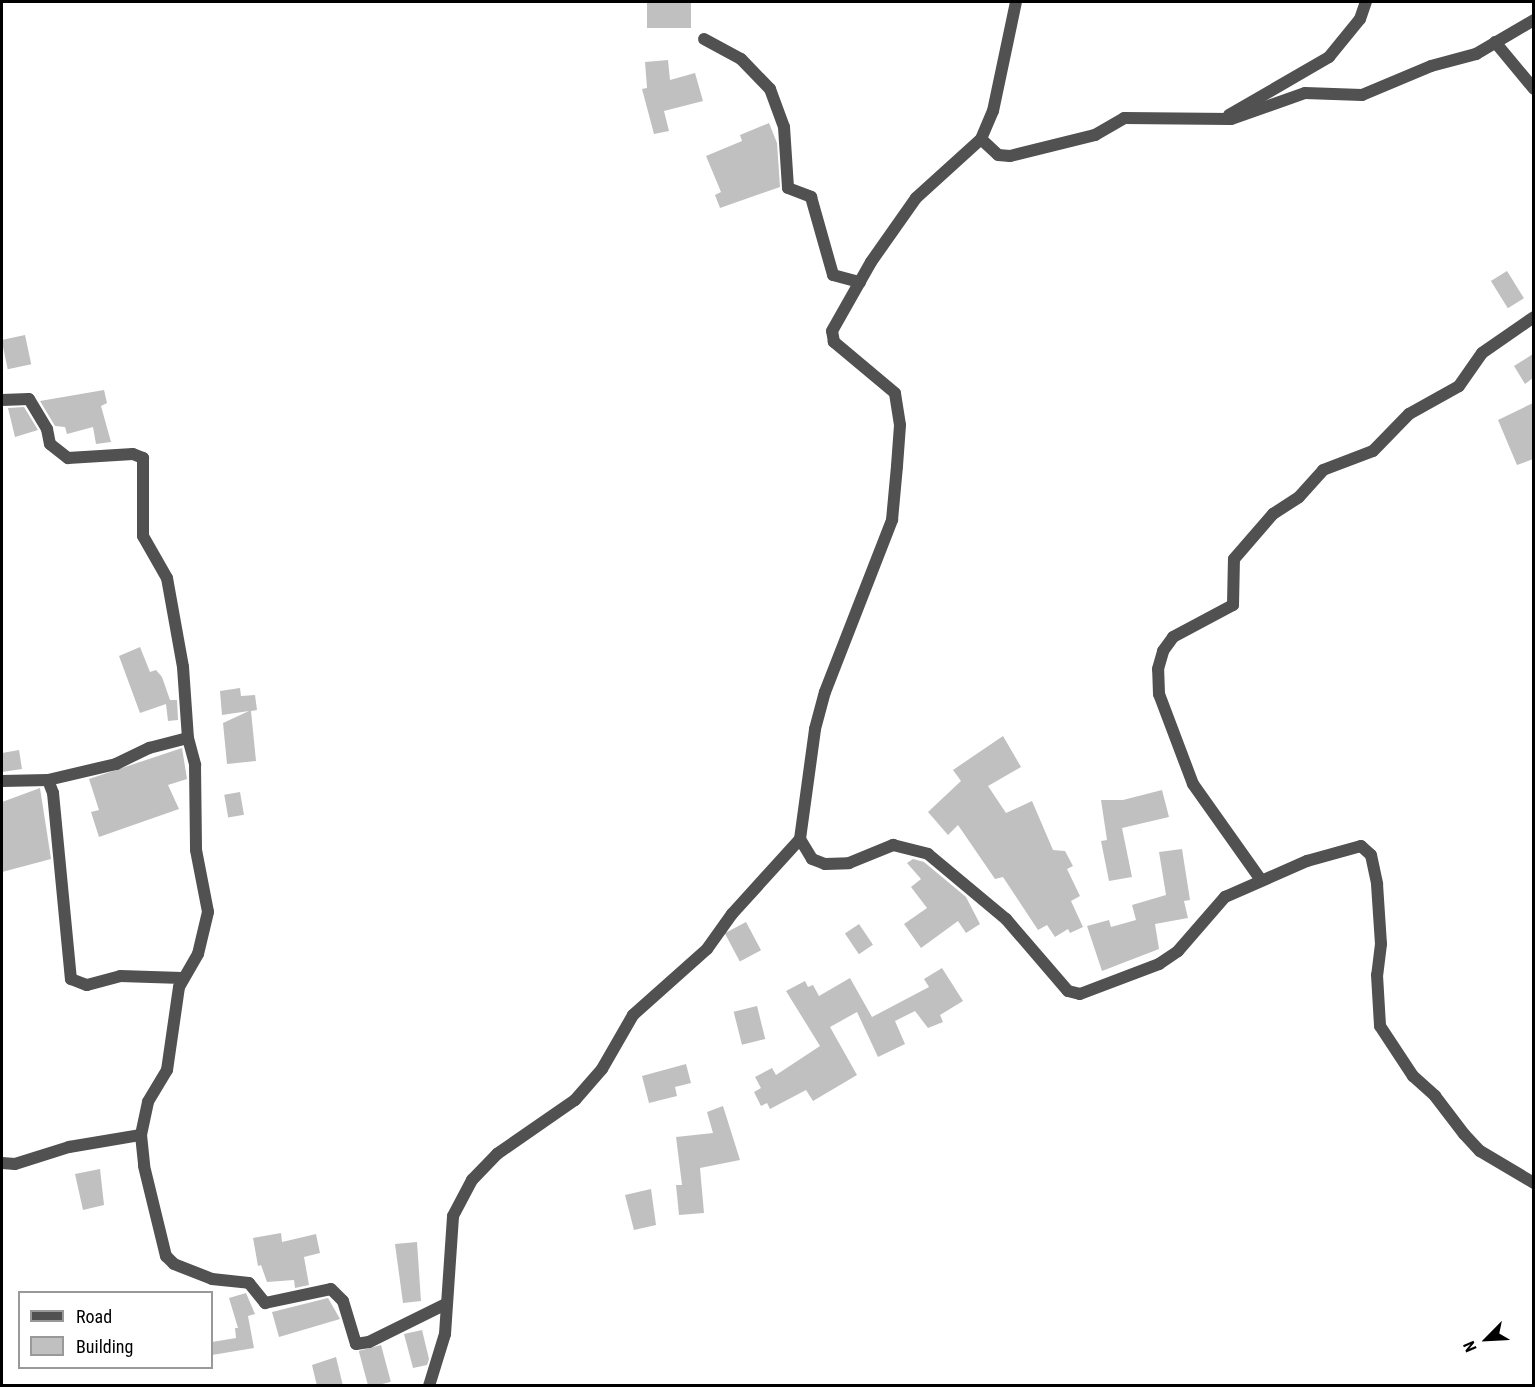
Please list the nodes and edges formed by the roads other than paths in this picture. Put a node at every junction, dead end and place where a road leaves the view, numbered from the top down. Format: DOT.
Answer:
graph roads {
  1 [pos="1016,2"];
  2 [pos="1366,2"];
  3 [pos="1533,20"];
  4 [pos="705,39"];
  5 [pos="1495,42"];
  6 [pos="1532,87"];
  7 [pos="1223,119"];
  8 [pos="981,139"];
  9 [pos="860,282"];
  10 [pos="1533,317"];
  11 [pos="2,400"];
  12 [pos="188,738"];
  13 [pos="48,780"];
  14 [pos="2,781"];
  15 [pos="800,839"];
  16 [pos="1261,880"];
  17 [pos="182,978"];
  18 [pos="141,1135"];
  19 [pos="2,1163"];
  20 [pos="1533,1183"];
  21 [pos="446,1304"];
  22 [pos="429,1386"];
  1 -- 8 [label="street"];
  2 -- 7 [label="street"];
  3 -- 5 [label="street"];
  4 -- 9 [label="street"];
  5 -- 6 [label="street"];
  5 -- 7 [label="street"];
  7 -- 8 [label="street"];
  8 -- 9 [label="street"];
  9 -- 15 [label="street"];
  10 -- 16 [label="street"];
  11 -- 12 [label="street"];
  12 -- 13 [label="street"];
  12 -- 17 [label="street"];
  13 -- 14 [label="street"];
  13 -- 17 [label="street"];
  15 -- 16 [label="street"];
  15 -- 21 [label="street"];
  16 -- 20 [label="street"];
  17 -- 18 [label="street"];
  18 -- 19 [label="street"];
  18 -- 21 [label="street"];
  21 -- 22 [label="street"];
}
